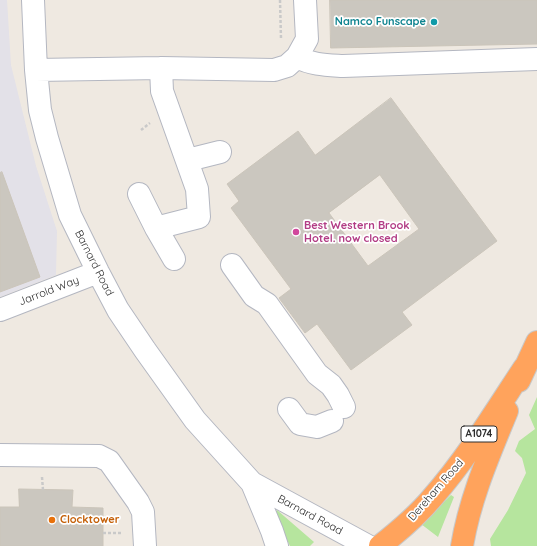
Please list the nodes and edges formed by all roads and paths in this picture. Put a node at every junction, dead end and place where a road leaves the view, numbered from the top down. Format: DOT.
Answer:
graph roads {
  1 [pos="32,0"];
  2 [pos="280,0"];
  3 [pos="305,0"];
  4 [pos="537,59"];
  5 [pos="289,62"];
  6 [pos="160,68"];
  7 [pos="36,70"];
  8 [pos="220,152"];
  9 [pos="188,160"];
  10 [pos="139,194"];
  11 [pos="156,228"];
  12 [pos="174,259"];
  13 [pos="232,265"];
  14 [pos="98,272"];
  15 [pos="0,310"];
  16 [pos="537,342"];
  17 [pos="524,368"];
  18 [pos="288,409"];
  19 [pos="0,455"];
  20 [pos="252,483"];
  21 [pos="144,546"];
  22 [pos="277,546"];
  23 [pos="368,546"];
  24 [pos="381,546"];
  25 [pos="462,546"];
  1 -- 7 [label="street, Barnard Road"];
  2 -- 5 [label="path"];
  3 -- 5 [label="street"];
  4 -- 5 [label="street"];
  5 -- 6 [label="street"];
  6 -- 7 [label="street"];
  6 -- 9 [label="street"];
  7 -- 14 [label="street, Barnard Road"];
  8 -- 9 [label="street"];
  9 -- 11 [label="street"];
  10 -- 11 [label="street"];
  11 -- 12 [label="street"];
  13 -- 18 [label="street"];
  14 -- 15 [label="street, Jarrold Way"];
  14 -- 20 [label="street, Barnard Road"];
  16 -- 17 [label="highway, Dereham Road / A1074"];
  17 -- 24 [label="highway, Dereham Road / A1074"];
  17 -- 25 [label="highway, Dereham Road / A1074"];
  19 -- 21 [label="street"];
  20 -- 22 [label="street, Barnard Road"];
  20 -- 23 [label="street, Barnard Road"];
}
